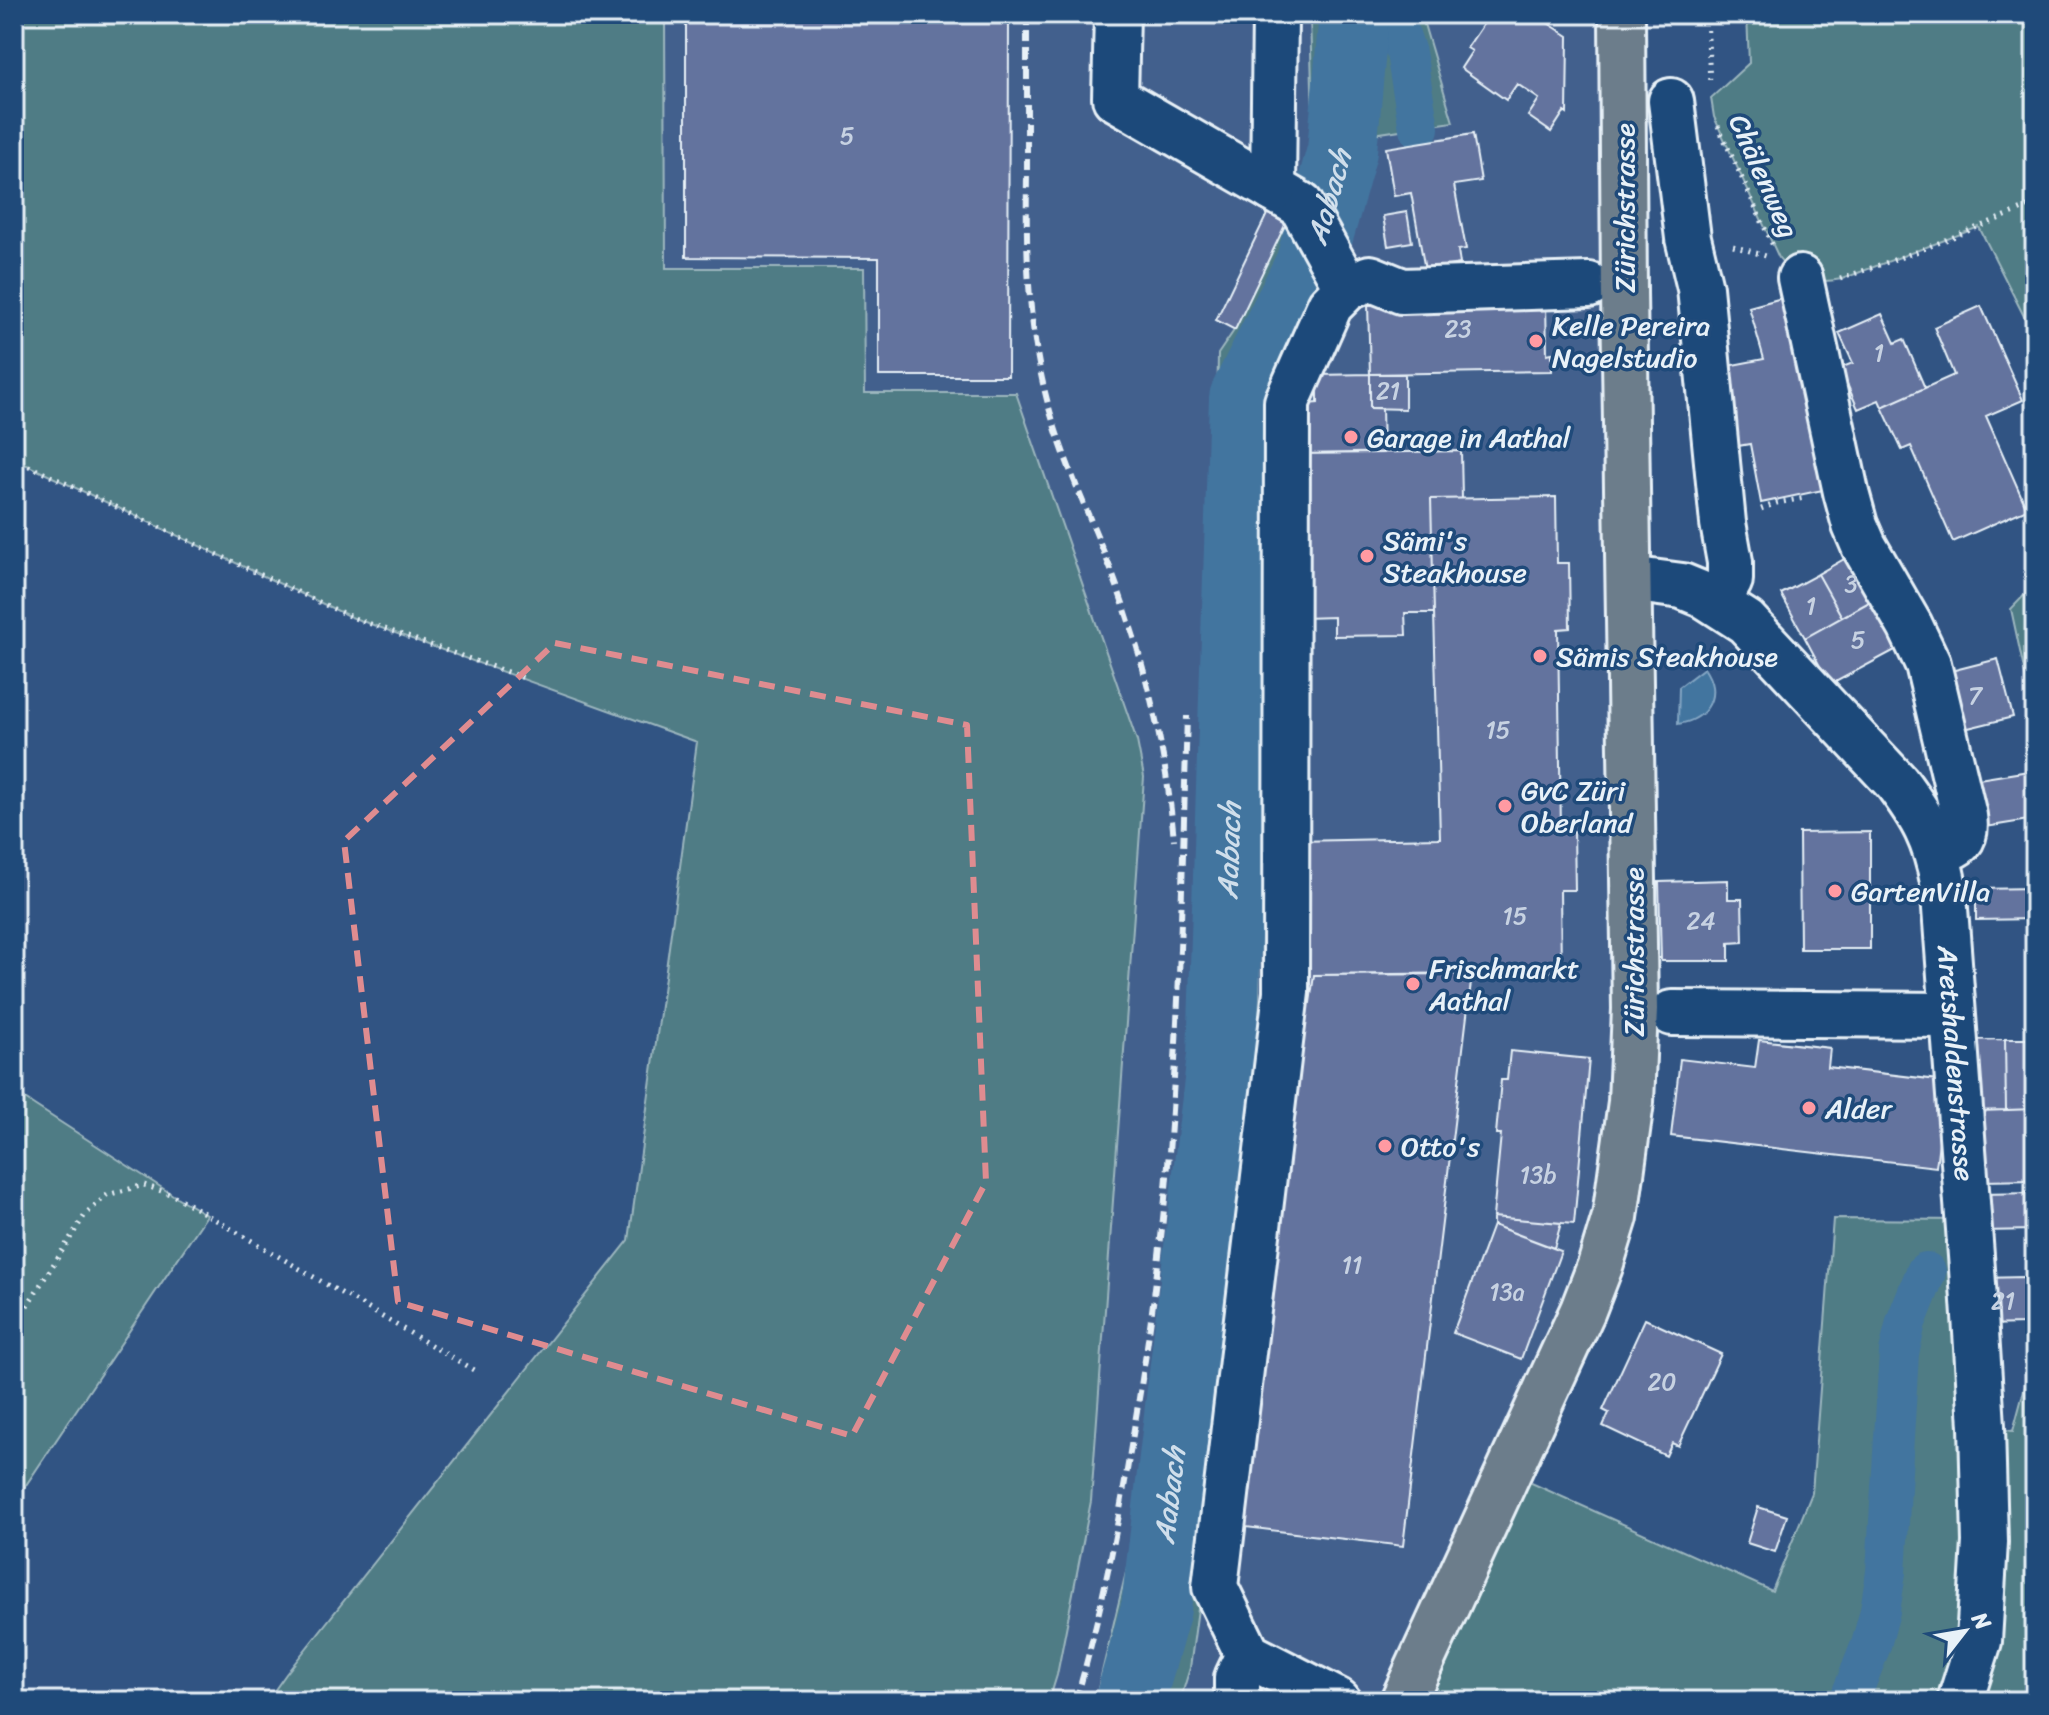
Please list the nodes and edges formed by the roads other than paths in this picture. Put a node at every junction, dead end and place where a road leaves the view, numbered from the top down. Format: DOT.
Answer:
graph roads {
  1 [pos="1117,14"];
  2 [pos="1275,14"];
  3 [pos="1622,14"];
  4 [pos="1691,100"];
  5 [pos="1287,197"];
  6 [pos="1790,268"];
  7 [pos="1342,280"];
  8 [pos="1589,285"];
  9 [pos="1629,579"];
  10 [pos="1718,602"];
  11 [pos="1937,852"];
  12 [pos="1672,1013"];
  13 [pos="1952,1015"];
  14 [pos="1248,1655"];
  15 [pos="1319,1697"];
  16 [pos="1237,1701"];
  17 [pos="1403,1701"];
  18 [pos="1960,1701"];
  1 -- 5 [label="street"];
  2 -- 5 [label="street"];
  3 -- 9 [label="main road, Zürichstrasse"];
  4 -- 10 [label="street"];
  5 -- 7 [label="street"];
  6 -- 11 [label="street"];
  7 -- 8 [label="street"];
  7 -- 14 [label="street"];
  9 -- 10 [label="street, Aretshaldenstrasse"];
  9 -- 17 [label="main road, Zürichstrasse"];
  10 -- 11 [label="street, Aretshaldenstrasse"];
  11 -- 13 [label="street, Aretshaldenstrasse"];
  12 -- 13 [label="street"];
  13 -- 18 [label="street, Aretshaldenstrasse"];
  14 -- 15 [label="street"];
  14 -- 16 [label="street"];
}
